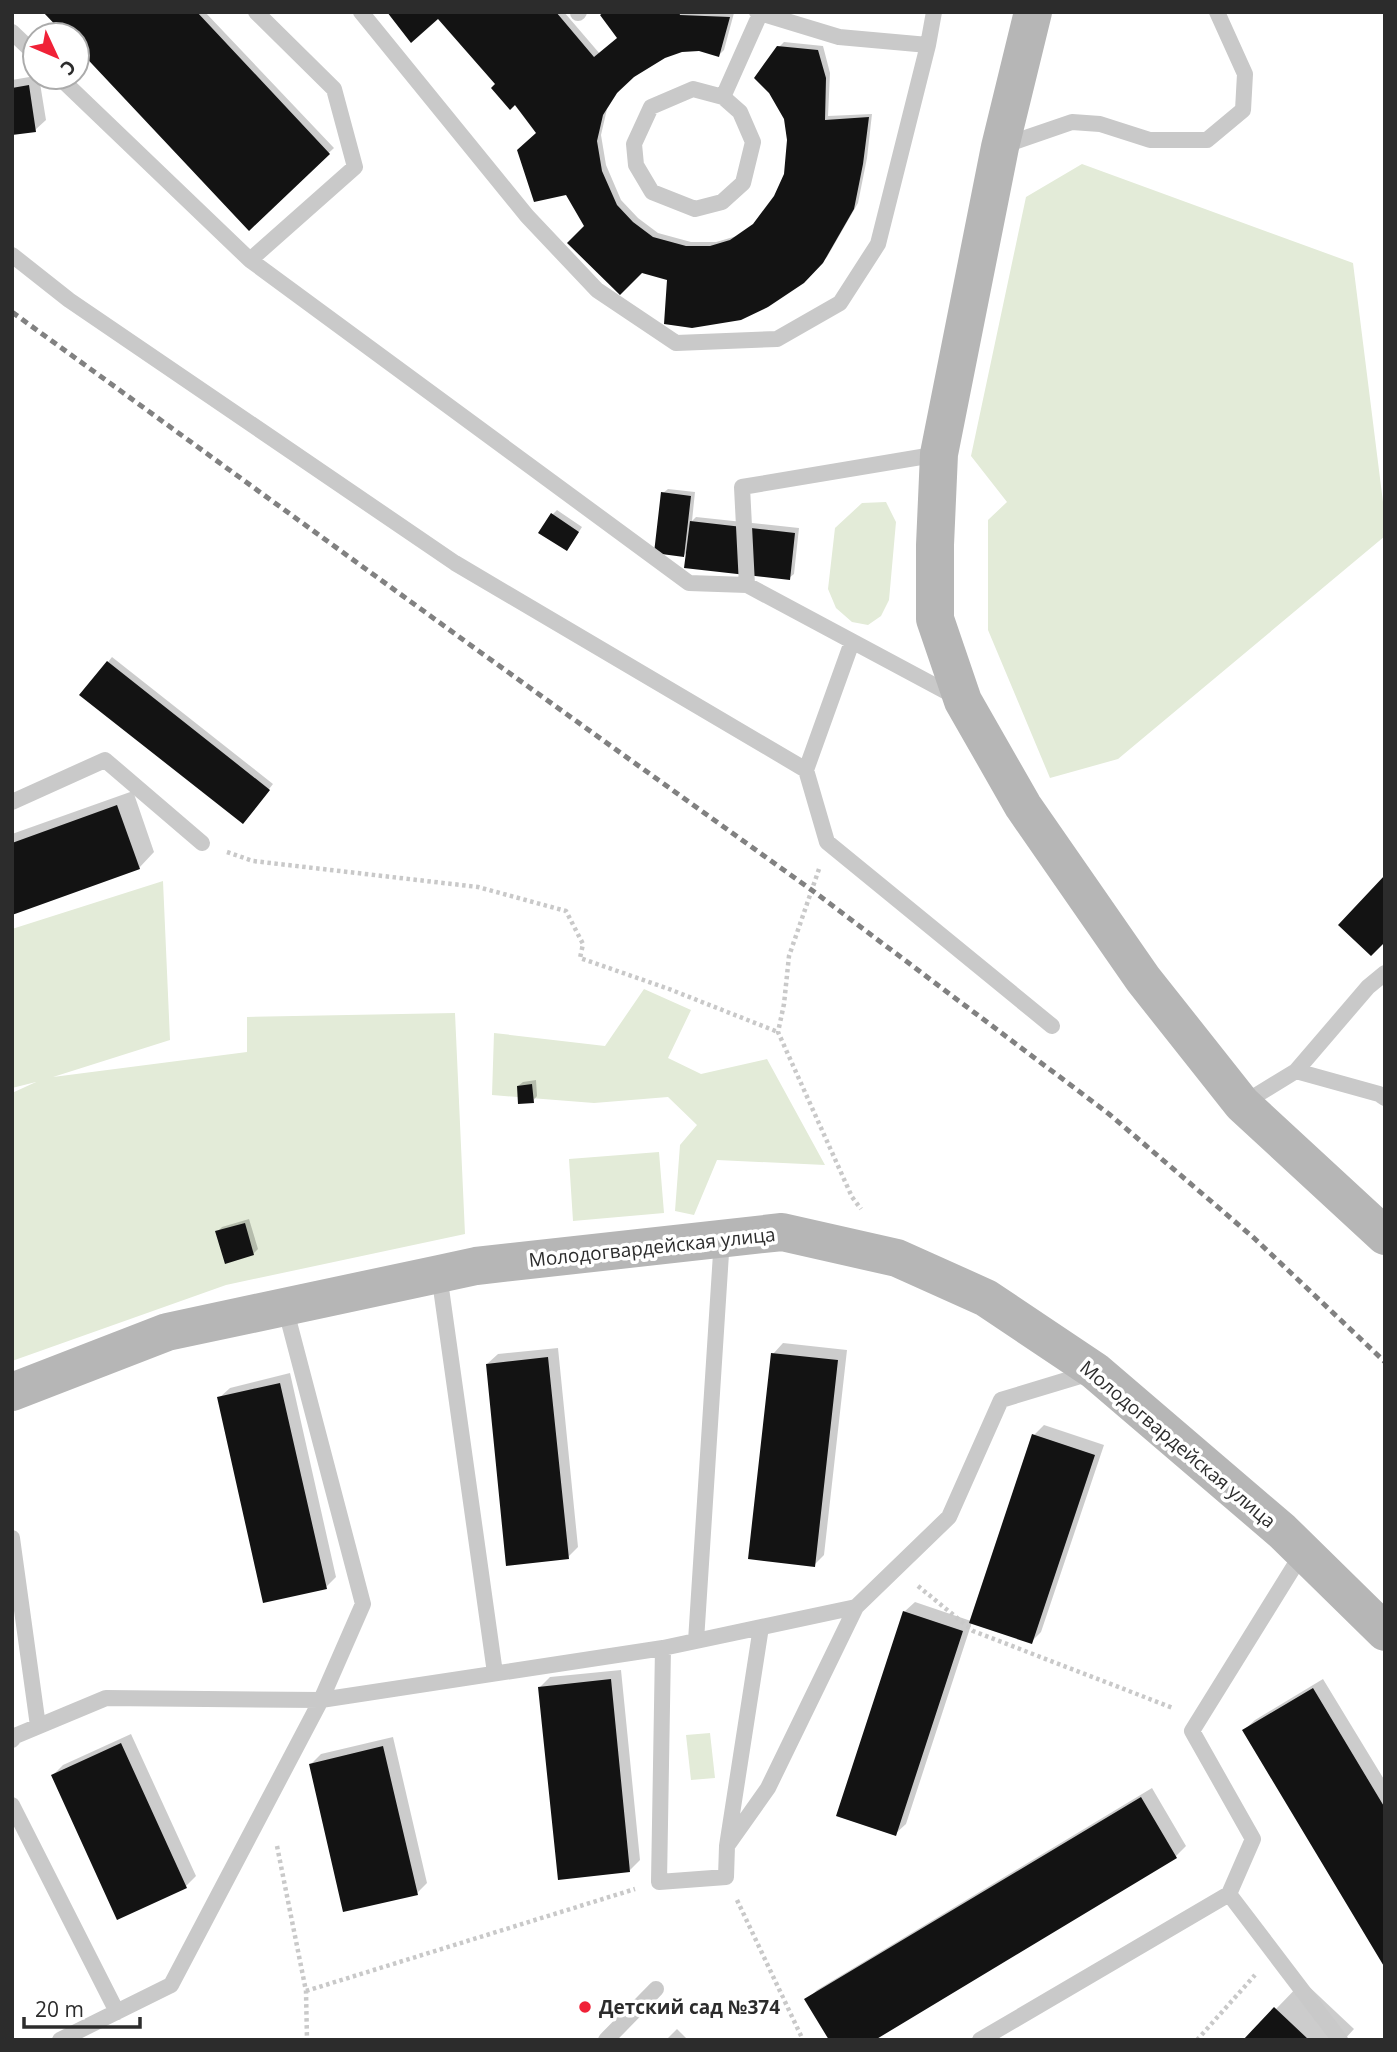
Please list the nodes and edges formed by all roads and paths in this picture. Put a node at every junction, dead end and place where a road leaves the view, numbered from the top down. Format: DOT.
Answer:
graph roads {
  1 [pos="256,12"];
  2 [pos="361,12"];
  3 [pos="934,12"];
  4 [pos="1033,12"];
  5 [pos="1217,12"];
  6 [pos="759,13"];
  7 [pos="928,45"];
  8 [pos="74,91"];
  9 [pos="723,97"];
  10 [pos="999,147"];
  11 [pos="12,255"];
  12 [pos="250,260"];
  13 [pos="939,454"];
  14 [pos="747,585"];
  15 [pos="852,642"];
  16 [pos="963,701"];
  17 [pos="806,770"];
  18 [pos="12,802"];
  19 [pos="827,842"];
  20 [pos="202,844"];
  21 [pos="1385,973"];
  22 [pos="1052,1026"];
  23 [pos="778,1032"];
  24 [pos="1296,1071"];
  25 [pos="1385,1098"];
  26 [pos="1242,1104"];
  27 [pos="1385,1236"];
  28 [pos="722,1238"];
  29 [pos="897,1258"];
  30 [pos="439,1273"];
  31 [pos="285,1307"];
  32 [pos="1096,1371"];
  33 [pos="12,1392"];
  34 [pos="12,1538"];
  35 [pos="1303,1552"];
  36 [pos="895,1568"];
  37 [pos="856,1606"];
  38 [pos="761,1627"];
  39 [pos="1385,1632"];
  40 [pos="696,1641"];
  41 [pos="663,1648"];
  42 [pos="495,1673"];
  43 [pos="321,1700"];
  44 [pos="1200,1718"];
  45 [pos="38,1726"];
  46 [pos="12,1740"];
  47 [pos="268,1801"];
  48 [pos="12,1805"];
  49 [pos="727,1846"];
  50 [pos="726,1877"];
  51 [pos="659,1882"];
  52 [pos="1229,1894"];
  53 [pos="1275,1953"];
  54 [pos="656,1989"];
  55 [pos="306,1991"];
  56 [pos="117,2012"];
  57 [pos="60,2040"];
  58 [pos="307,2040"];
  59 [pos="606,2040"];
  60 [pos="803,2040"];
  61 [pos="981,2040"];
  62 [pos="1197,2040"];
  63 [pos="1340,2040"];
  1 -- 12 [label="lane"];
  2 -- 7 [label="lane"];
  3 -- 7 [label="lane"];
  4 -- 10 [label="street"];
  5 -- 10 [label="lane"];
  6 -- 7 [label="lane"];
  6 -- 9 [label="lane"];
  8 -- 12 [label="lane"];
  9 -- 9 [label="lane"];
  10 -- 13 [label="street"];
  11 -- 17 [label="lane"];
  12 -- 14 [label="lane"];
  13 -- 14 [label="lane"];
  13 -- 16 [label="street"];
  14 -- 15 [label="lane"];
  15 -- 16 [label="lane"];
  15 -- 17 [label="lane"];
  16 -- 26 [label="street"];
  17 -- 19 [label="lane"];
  18 -- 20 [label="lane"];
  19 -- 22 [label="lane"];
  19 -- 23 [label="path"];
  20 -- 23 [label="path"];
  21 -- 24 [label="lane"];
  23 -- 29 [label="path"];
  24 -- 25 [label="lane"];
  24 -- 26 [label="lane"];
  26 -- 27 [label="street"];
  28 -- 29 [label="street, Молодогвардейская улица"];
  28 -- 30 [label="street, Молодогвардейская улица"];
  28 -- 40 [label="lane"];
  29 -- 32 [label="street, Молодогвардейская улица"];
  30 -- 31 [label="street, Молодогвардейская улица"];
  30 -- 42 [label="lane"];
  31 -- 33 [label="street, Молодогвардейская улица"];
  31 -- 43 [label="lane"];
  32 -- 35 [label="street, Молодогвардейская улица"];
  32 -- 36 [label="lane"];
  34 -- 45 [label="lane"];
  35 -- 39 [label="street, Молодогвардейская улица"];
  35 -- 44 [label="lane"];
  36 -- 37 [label="lane"];
  36 -- 44 [label="path"];
  37 -- 38 [label="lane"];
  37 -- 49 [label="lane"];
  38 -- 40 [label="lane"];
  38 -- 49 [label="lane"];
  40 -- 41 [label="lane"];
  41 -- 42 [label="lane"];
  41 -- 51 [label="lane"];
  42 -- 43 [label="lane"];
  43 -- 45 [label="lane"];
  43 -- 47 [label="lane"];
  44 -- 52 [label="lane"];
  45 -- 46 [label="lane"];
  47 -- 55 [label="path"];
  47 -- 56 [label="lane"];
  48 -- 56 [label="lane"];
  49 -- 50 [label="lane"];
  50 -- 51 [label="lane"];
  50 -- 60 [label="path"];
  51 -- 55 [label="path"];
  52 -- 53 [label="lane"];
  52 -- 61 [label="lane"];
  53 -- 62 [label="path"];
  53 -- 63 [label="lane"];
  54 -- 59 [label="lane"];
  55 -- 58 [label="path"];
  56 -- 57 [label="lane"];
}
